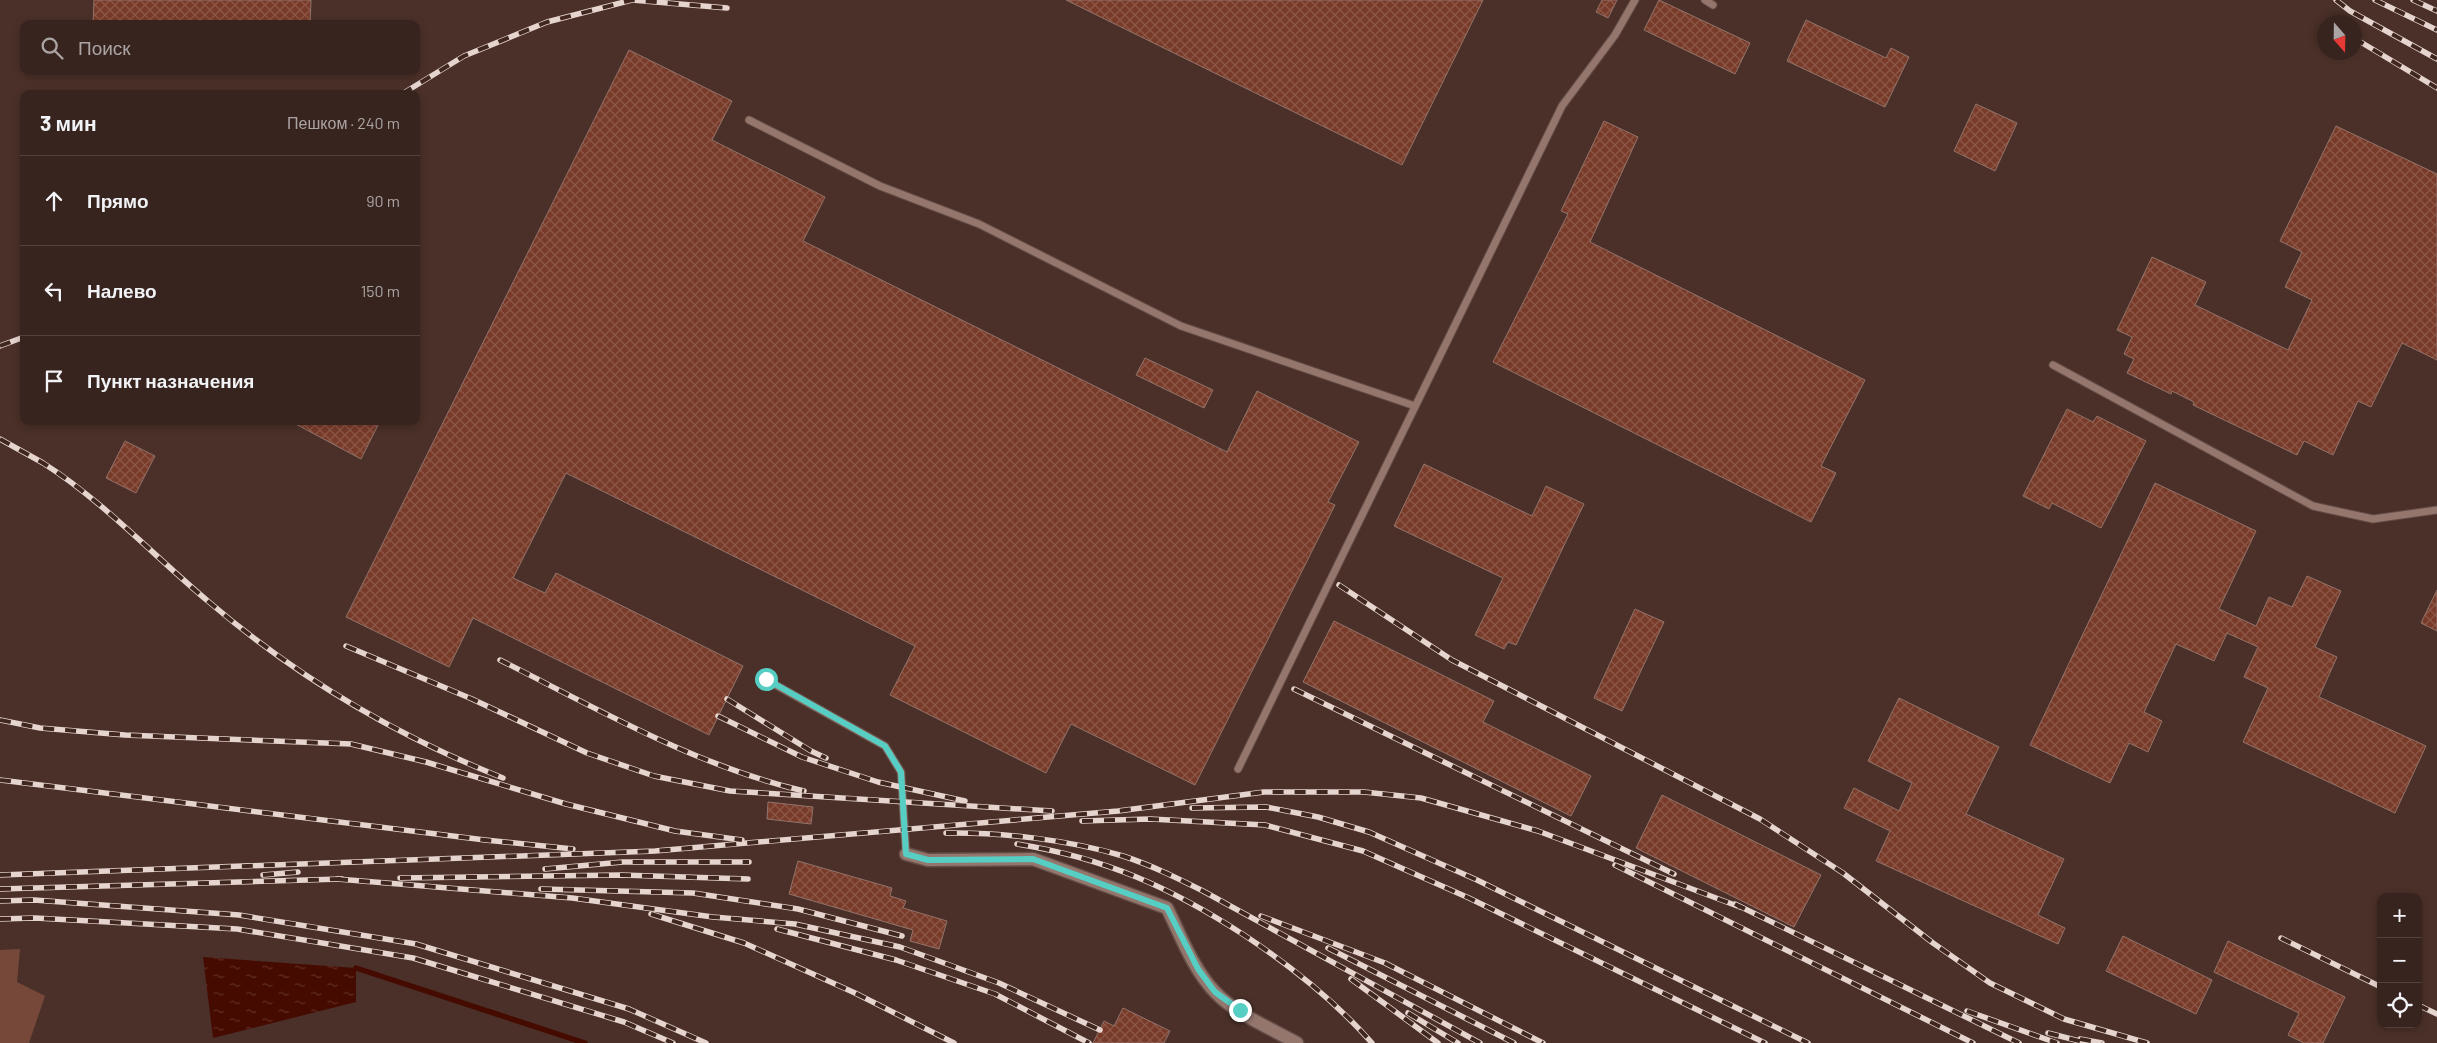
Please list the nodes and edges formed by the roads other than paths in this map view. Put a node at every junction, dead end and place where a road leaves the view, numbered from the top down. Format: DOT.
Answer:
graph roads {
  1 [pos="1635,0"];
  2 [pos="1705,0"];
  3 [pos="1713,5"];
  4 [pos="749,120"];
  5 [pos="2052,365"];
  6 [pos="1415,406"];
  7 [pos="2437,510"];
  8 [pos="766,679"];
  9 [pos="1238,769"];
  10 [pos="906,854"];
  11 [pos="1296,1043"];
  1 -- 6 [label="lane"];
  2 -- 3 [label="lane"];
  4 -- 6 [label="lane"];
  5 -- 7 [label="lane"];
  6 -- 9 [label="lane"];
  8 -- 10 [label="lane"];
  10 -- 11 [label="street"];
}
